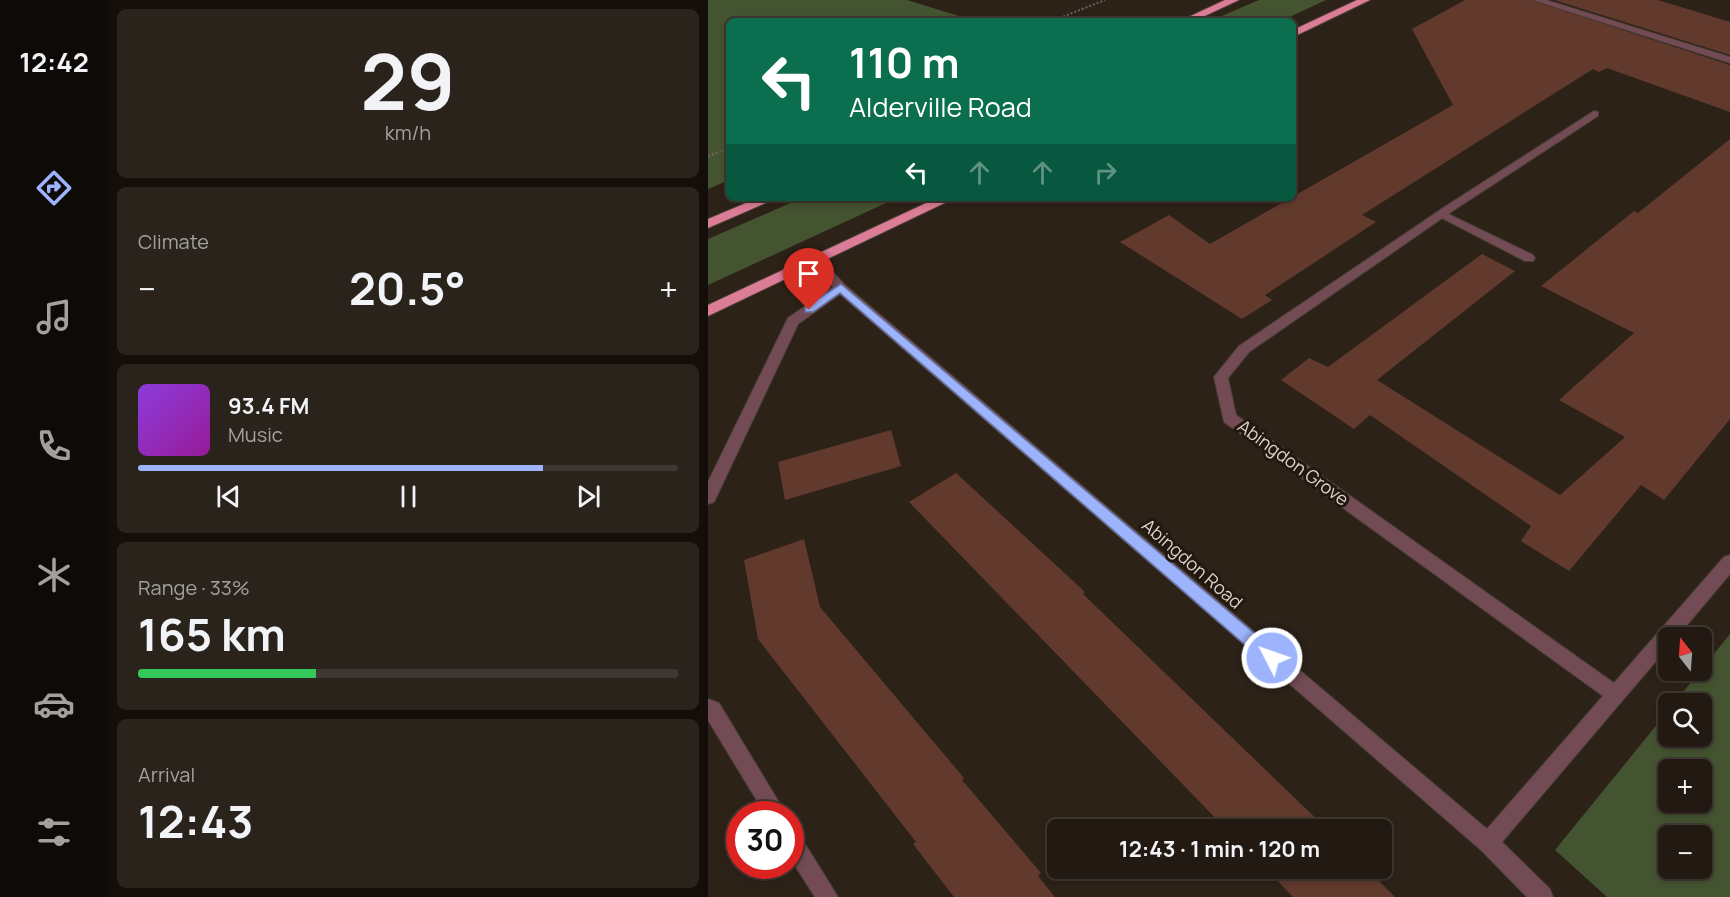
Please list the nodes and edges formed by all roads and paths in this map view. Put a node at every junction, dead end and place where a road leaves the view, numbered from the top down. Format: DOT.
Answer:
graph roads {
  1 [pos="1105,0"];
  2 [pos="1234,0"];
  3 [pos="1365,0"];
  4 [pos="1537,0"];
  5 [pos="1060,18"];
  6 [pos="1192,18"];
  7 [pos="1296,33"];
  8 [pos="1730,60"];
  9 [pos="1594,114"];
  10 [pos="726,149"];
  11 [pos="708,156"];
  12 [pos="763,201"];
  13 [pos="942,201"];
  14 [pos="1442,214"];
  15 [pos="708,224"];
  16 [pos="1529,258"];
  17 [pos="815,261"];
  18 [pos="841,288"];
  19 [pos="708,312"];
  20 [pos="708,498"];
  21 [pos="1730,561"];
  22 [pos="1616,695"];
  23 [pos="708,708"];
  24 [pos="768,801"];
  25 [pos="1488,843"];
  26 [pos="804,860"];
  27 [pos="827,897"];
  28 [pos="1542,897"];
  1 -- 5 [label="path"];
  2 -- 6 [label="highway"];
  3 -- 7 [label="highway"];
  4 -- 8 [label="street"];
  9 -- 14 [label="street, Abingdon Grove"];
  10 -- 11 [label="path"];
  12 -- 15 [label="highway"];
  13 -- 17 [label="highway"];
  14 -- 16 [label="street"];
  14 -- 22 [label="street, Abingdon Grove"];
  17 -- 18 [label="street, Abingdon Road"];
  17 -- 19 [label="highway"];
  18 -- 20 [label="street"];
  18 -- 25 [label="street, Abingdon Road"];
  21 -- 22 [label="street"];
  22 -- 25 [label="street"];
  23 -- 24 [label="street"];
  25 -- 28 [label="street, Abingdon Road"];
  26 -- 27 [label="street"];
}
